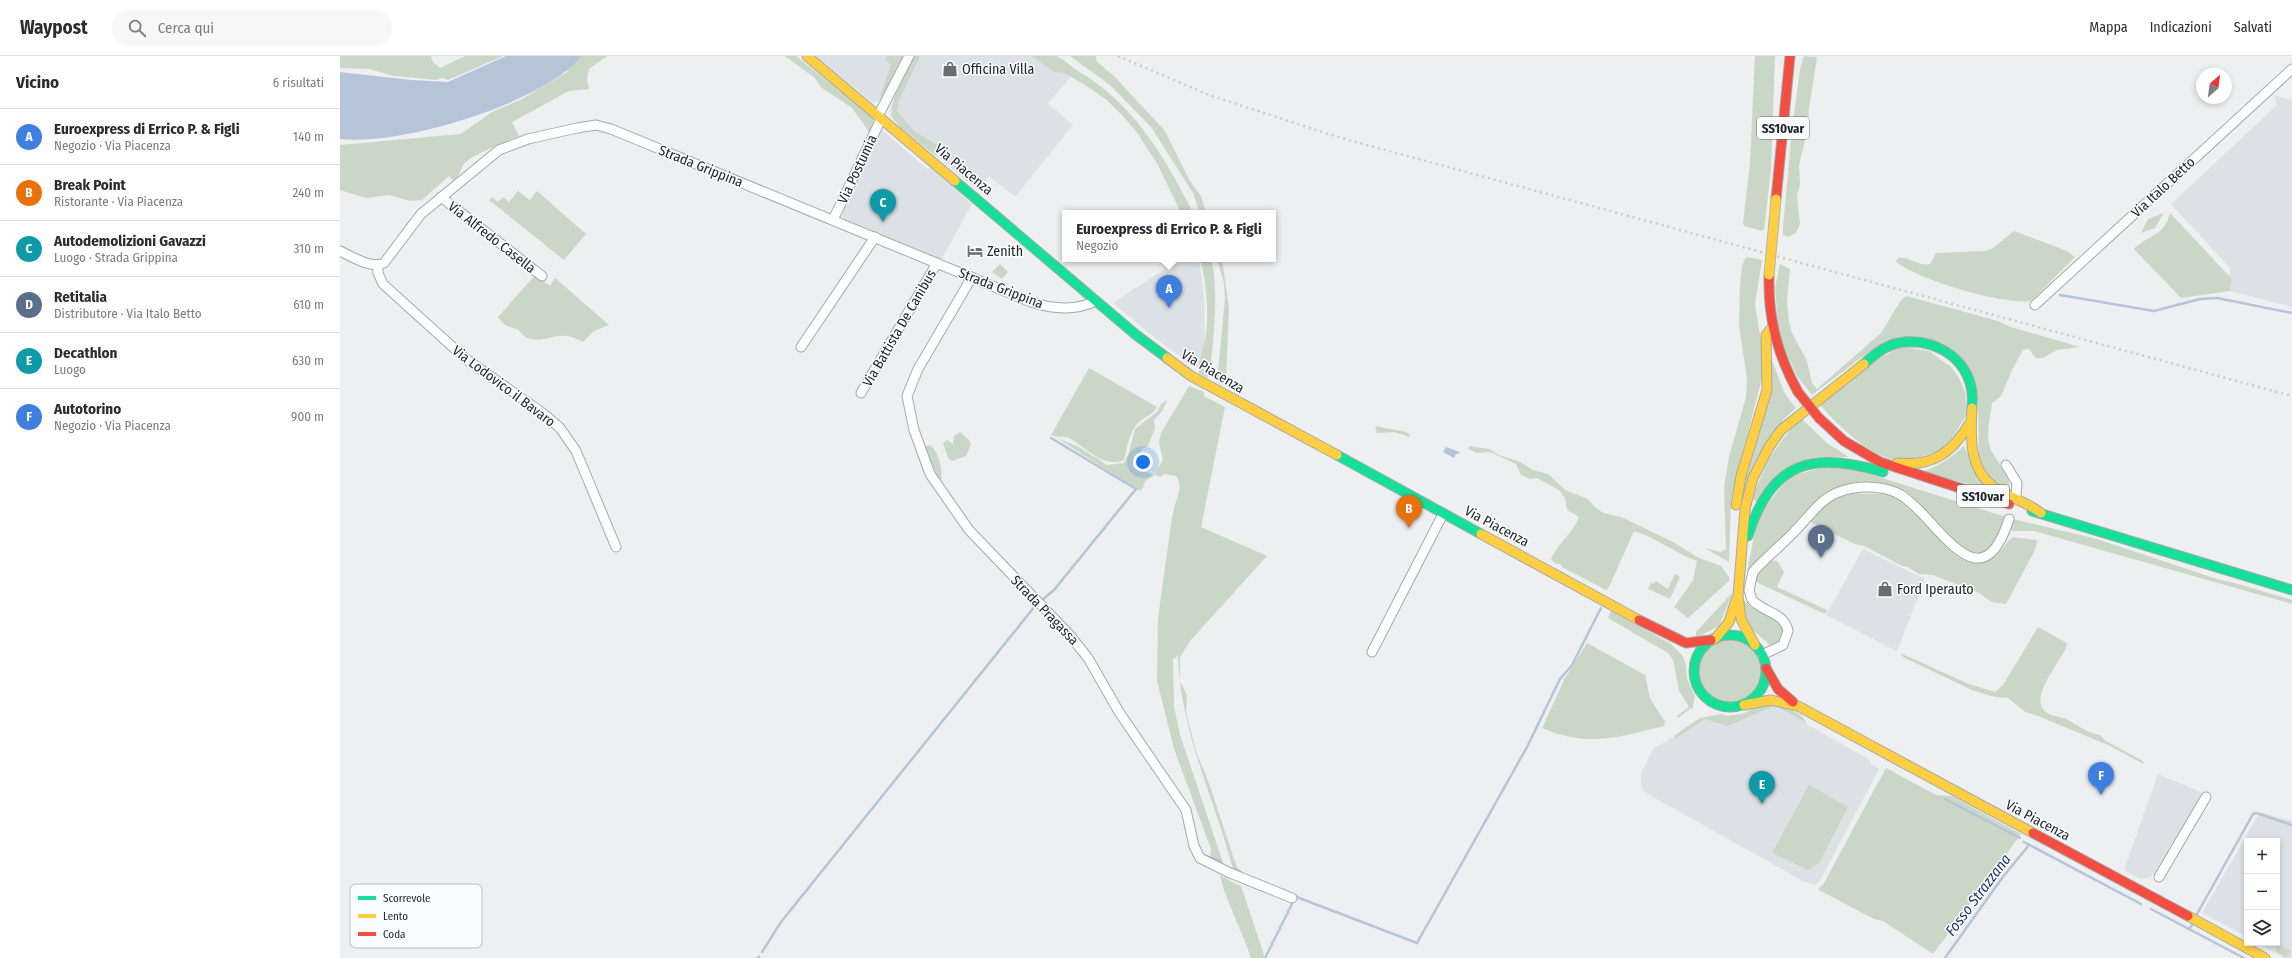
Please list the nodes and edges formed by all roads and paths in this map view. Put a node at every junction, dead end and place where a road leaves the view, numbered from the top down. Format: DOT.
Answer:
graph roads {
  1 [pos="807,56"];
  2 [pos="909,56"];
  3 [pos="1780,56"];
  4 [pos="1790,56"];
  5 [pos="1796,56"];
  6 [pos="2292,69"];
  7 [pos="1787,85"];
  8 [pos="879,118"];
  9 [pos="441,197"];
  10 [pos="833,220"];
  11 [pos="875,238"];
  12 [pos="340,251"];
  13 [pos="937,263"];
  14 [pos="378,266"];
  15 [pos="542,276"];
  16 [pos="972,277"];
  17 [pos="1096,301"];
  18 [pos="2035,305"];
  19 [pos="1771,329"];
  20 [pos="801,347"];
  21 [pos="861,393"];
  22 [pos="1972,418"];
  23 [pos="1844,441"];
  24 [pos="2006,464"];
  25 [pos="1925,478"];
  26 [pos="2016,497"];
  27 [pos="2041,513"];
  28 [pos="1443,514"];
  29 [pos="2009,519"];
  30 [pos="616,547"];
  31 [pos="1740,564"];
  32 [pos="1738,588"];
  33 [pos="2292,590"];
  34 [pos="1659,631"];
  35 [pos="1713,639"];
  36 [pos="1755,645"];
  37 [pos="1372,652"];
  38 [pos="1762,654"];
  39 [pos="1766,667"];
  40 [pos="1694,673"];
  41 [pos="1744,705"];
  42 [pos="1798,706"];
  43 [pos="2206,797"];
  44 [pos="2158,877"];
  45 [pos="1292,898"];
  46 [pos="2265,958"];
  1 -- 8 [label="main road, Via Piacenza"];
  2 -- 8 [label="street, Via Postumia"];
  3 -- 7 [label="main road"];
  4 -- 7 [label="main road, SS10var"];
  5 -- 7 [label="main road"];
  6 -- 18 [label="street, Via Italo Betto"];
  7 -- 19 [label="main road, SS10var, bridge"];
  8 -- 10 [label="street, Via Postumia"];
  8 -- 17 [label="main road, Via Piacenza"];
  9 -- 10 [label="street, Strada Grippina"];
  9 -- 14 [label="street, Strada Grippina"];
  9 -- 15 [label="street, Via Alfredo Casella"];
  10 -- 11 [label="street, Strada Grippina"];
  11 -- 13 [label="street, Strada Grippina"];
  11 -- 20 [label="street"];
  12 -- 14 [label="street"];
  13 -- 16 [label="street, Strada Grippina"];
  13 -- 21 [label="street, Via Battista De Canibus"];
  14 -- 30 [label="street, Via Lodovico il Bavaro"];
  16 -- 17 [label="street, Strada Grippina"];
  16 -- 45 [label="street, Strada Pragassa"];
  17 -- 28 [label="main road, Via Piacenza"];
  19 -- 23 [label="main road, SS10var, bridge"];
  19 -- 32 [label="main road"];
  22 -- 23 [label="main road"];
  22 -- 27 [label="main road"];
  22 -- 31 [label="main road"];
  23 -- 25 [label="main road, SS10var"];
  24 -- 26 [label="street"];
  25 -- 27 [label="main road, SS10var"];
  25 -- 31 [label="main road"];
  27 -- 33 [label="main road, SS10var"];
  28 -- 34 [label="main road, Via Piacenza"];
  28 -- 37 [label="street"];
  29 -- 38 [label="street"];
  31 -- 32 [label="main road"];
  32 -- 35 [label="main road"];
  32 -- 36 [label="main road"];
  34 -- 35 [label="main road, Via Piacenza"];
  34 -- 40 [label="main road, Via Piacenza"];
  35 -- 36 [label="main road"];
  35 -- 40 [label="main road"];
  36 -- 38 [label="main road"];
  38 -- 39 [label="main road"];
  39 -- 41 [label="main road"];
  39 -- 42 [label="main road"];
  40 -- 41 [label="main road"];
  41 -- 42 [label="main road"];
  42 -- 46 [label="main road, Via Piacenza"];
  43 -- 44 [label="street"];
}
